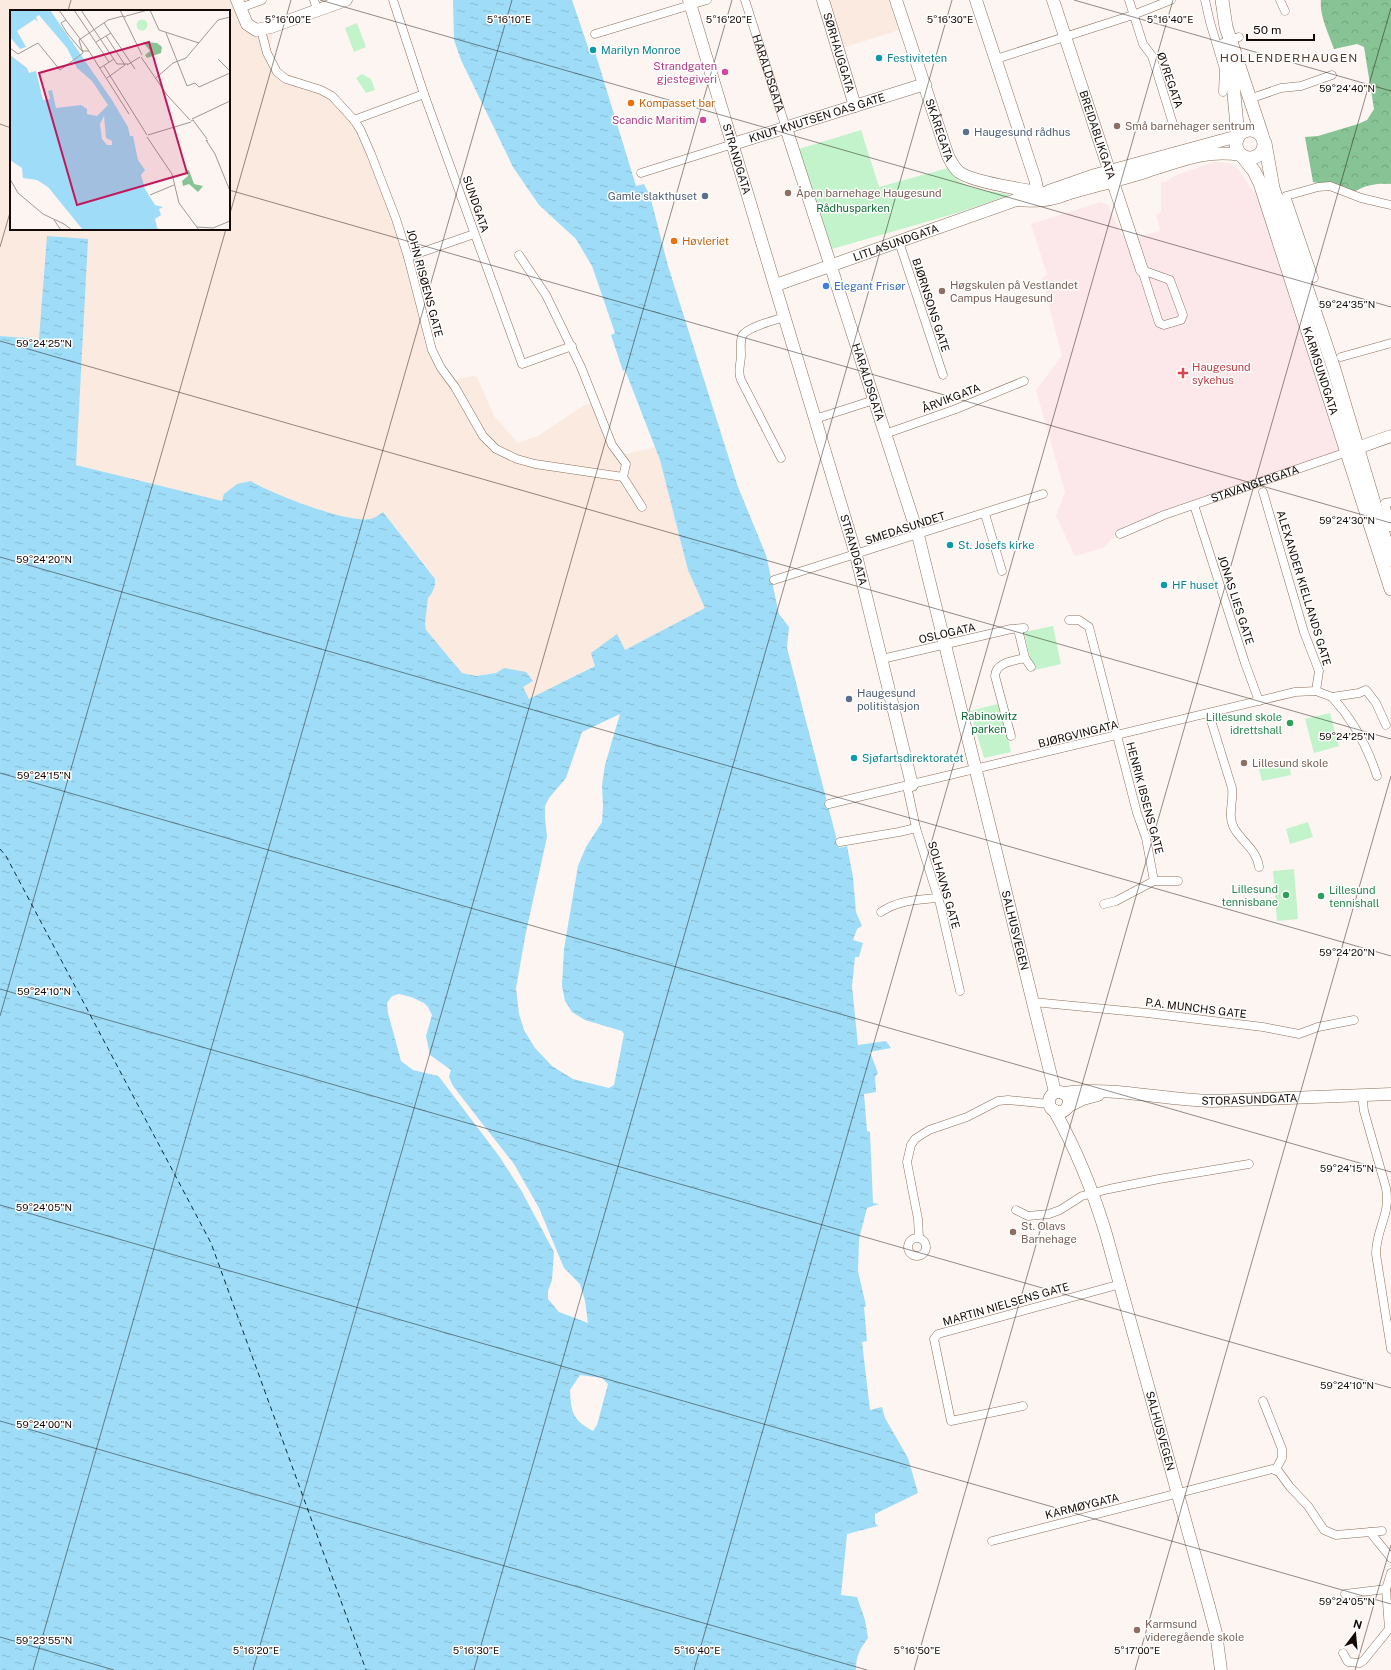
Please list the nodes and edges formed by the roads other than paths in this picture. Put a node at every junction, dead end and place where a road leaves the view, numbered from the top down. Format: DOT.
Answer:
graph roads {
  1 [pos="262,0"];
  2 [pos="346,0"];
  3 [pos="393,0"];
  4 [pos="707,0"];
  5 [pos="745,0"];
  6 [pos="823,0"];
  7 [pos="896,0"];
  8 [pos="976,0"];
  9 [pos="1053,0"];
  10 [pos="1129,0"];
  11 [pos="1171,0"];
  12 [pos="1205,0"];
  13 [pos="1214,0"];
  14 [pos="1222,0"];
  15 [pos="1280,0"];
  16 [pos="690,2"];
  17 [pos="239,4"];
  18 [pos="1285,11"];
  19 [pos="1133,15"];
  20 [pos="266,28"];
  21 [pos="595,34"];
  22 [pos="1065,37"];
  23 [pos="1231,41"];
  24 [pos="996,59"];
  25 [pos="1332,74"];
  26 [pos="925,84"];
  27 [pos="1223,92"];
  28 [pos="424,94"];
  29 [pos="1255,97"];
  30 [pos="855,106"];
  31 [pos="354,120"];
  32 [pos="1173,124"];
  33 [pos="786,128"];
  34 [pos="1238,136"];
  35 [pos="1263,139"];
  36 [pos="733,144"];
  37 [pos="1241,155"];
  38 [pos="641,172"];
  39 [pos="1112,176"];
  40 [pos="1039,192"];
  41 [pos="1067,194"];
  42 [pos="1016,200"];
  43 [pos="1391,205"];
  44 [pos="474,234"];
  45 [pos="899,242"];
  46 [pos="519,255"];
  47 [pos="408,257"];
  48 [pos="831,265"];
  49 [pos="1142,270"];
  50 [pos="1314,278"];
  51 [pos="776,285"];
  52 [pos="785,317"];
  53 [pos="1391,343"];
  54 [pos="572,346"];
  55 [pos="1341,358"];
  56 [pos="942,375"];
  57 [pos="1024,381"];
  58 [pos="874,400"];
  59 [pos="815,419"];
  60 [pos="885,434"];
  61 [pos="1391,436"];
  62 [pos="1352,450"];
  63 [pos="782,458"];
  64 [pos="623,477"];
  65 [pos="1263,492"];
  66 [pos="1043,494"];
  67 [pos="1391,502"];
  68 [pos="1194,505"];
  69 [pos="642,507"];
  70 [pos="985,514"];
  71 [pos="1391,527"];
  72 [pos="1120,534"];
  73 [pos="918,535"];
  74 [pos="856,555"];
  75 [pos="1391,560"];
  76 [pos="1002,570"];
  77 [pos="774,580"];
  78 [pos="1391,589"];
  79 [pos="1068,620"];
  80 [pos="946,645"];
  81 [pos="1025,658"];
  82 [pos="882,660"];
  83 [pos="1030,667"];
  84 [pos="1316,691"];
  85 [pos="1332,697"];
  86 [pos="1259,701"];
  87 [pos="1209,714"];
  88 [pos="1386,725"];
  89 [pos="1011,736"];
  90 [pos="1118,736"];
  91 [pos="975,769"];
  92 [pos="1377,776"];
  93 [pos="909,786"];
  94 [pos="829,804"];
  95 [pos="916,828"];
  96 [pos="840,842"];
  97 [pos="1259,867"];
  98 [pos="1154,881"];
  99 [pos="1178,881"];
  100 [pos="937,898"];
  101 [pos="1104,904"];
  102 [pos="881,912"];
  103 [pos="960,991"];
  104 [pos="1033,1002"];
  105 [pos="1354,1020"];
  106 [pos="1109,1092"];
  107 [pos="1059,1093"];
  108 [pos="1391,1094"];
  109 [pos="1362,1095"];
  110 [pos="1059,1108"];
  111 [pos="1250,1164"];
  112 [pos="1093,1193"];
  113 [pos="1016,1210"];
  114 [pos="919,1238"];
  115 [pos="1121,1284"];
  116 [pos="1391,1349"];
  117 [pos="1263,1401"];
  118 [pos="1023,1406"];
  119 [pos="1276,1469"];
  120 [pos="1178,1493"];
  121 [pos="1382,1531"];
  122 [pos="1370,1532"];
  123 [pos="992,1541"];
  124 [pos="1391,1558"];
  125 [pos="1391,1573"];
  126 [pos="1386,1588"];
  127 [pos="1345,1594"];
  128 [pos="1343,1653"];
  129 [pos="1221,1670"];
  1 -- 17 [label="street"];
  2 -- 20 [label="street"];
  3 -- 28 [label="street, SUNDGATA"];
  4 -- 16 [label="street"];
  5 -- 33 [label="street, HARALDSGATA"];
  6 -- 30 [label="street, SØRHAUGGATA"];
  7 -- 26 [label="street, SKÅREGATA"];
  8 -- 24 [label="street"];
  9 -- 22 [label="street, BREIDABLIKGATA"];
  10 -- 19 [label="street, ØVREGATA"];
  11 -- 19 [label="street"];
  12 -- 27 [label="street"];
  13 -- 23 [label="main road, KARMSUNDGATA"];
  14 -- 23 [label="main road, KARMSUNDGATA"];
  15 -- 18 [label="street"];
  16 -- 21 [label="street"];
  16 -- 36 [label="street, STRANDGATA"];
  17 -- 20 [label="street"];
  19 -- 22 [label="street"];
  19 -- 32 [label="street, ØVREGATA"];
  20 -- 31 [label="street, JOHN RISØENS GATE"];
  22 -- 24 [label="street"];
  22 -- 39 [label="street, BREIDABLIKGATA"];
  23 -- 34 [label="main road, KARMSUNDGATA"];
  23 -- 35 [label="main road, KARMSUNDGATA"];
  24 -- 40 [label="street"];
  25 -- 29 [label="street"];
  26 -- 30 [label="street, KNUT KNUTSEN OAS GATE"];
  26 -- 40 [label="street, SKÅREGATA"];
  28 -- 31 [label="street"];
  28 -- 44 [label="street, SUNDGATA"];
  30 -- 33 [label="street, KNUT KNUTSEN OAS GATE"];
  31 -- 47 [label="street, JOHN RISØENS GATE"];
  33 -- 36 [label="street, KNUT KNUTSEN OAS GATE"];
  33 -- 48 [label="street, HARALDSGATA"];
  34 -- 35 [label="main road"];
  34 -- 37 [label="main road"];
  34 -- 39 [label="street, LITLASUNDGATA"];
  35 -- 37 [label="main road"];
  35 -- 62 [label="main road, KARMSUNDGATA"];
  36 -- 38 [label="street, KNUT KNUTSEN OAS GATE"];
  36 -- 51 [label="street, STRANDGATA"];
  37 -- 39 [label="street, LITLASUNDGATA"];
  37 -- 62 [label="main road, KARMSUNDGATA"];
  39 -- 40 [label="street, LITLASUNDGATA"];
  39 -- 41 [label="street, LITLASUNDGATA"];
  39 -- 49 [label="street, BREIDABLIKGATA"];
  40 -- 41 [label="street, LITLASUNDGATA"];
  40 -- 42 [label="street, LITLASUNDGATA"];
  41 -- 42 [label="street, LITLASUNDGATA"];
  42 -- 45 [label="street, LITLASUNDGATA"];
  43 -- 50 [label="street"];
  44 -- 47 [label="street"];
  44 -- 54 [label="street, SUNDGATA"];
  45 -- 48 [label="street, LITLASUNDGATA"];
  45 -- 56 [label="street, BJØRNSONS GATE"];
  46 -- 54 [label="street"];
  47 -- 64 [label="street, JOHN RISØENS GATE"];
  48 -- 51 [label="street, LITLASUNDGATA"];
  48 -- 58 [label="street, HARALDSGATA"];
  49 -- 49 [label="street, BREIDABLIKGATA"];
  51 -- 52 [label="street, STRANDGATA"];
  52 -- 59 [label="street, STRANDGATA"];
  52 -- 63 [label="street"];
  53 -- 55 [label="street"];
  54 -- 64 [label="street"];
  57 -- 60 [label="street, ÅRVIKGATA"];
  58 -- 59 [label="street"];
  58 -- 60 [label="street, HARALDSGATA"];
  59 -- 74 [label="street, STRANDGATA"];
  60 -- 73 [label="street, HARALDSGATA"];
  61 -- 62 [label="street, STAVANGERGATA"];
  62 -- 68 [label="street, STAVANGERGATA"];
  62 -- 75 [label="main road, KARMSUNDGATA"];
  62 -- 78 [label="main road, KARMSUNDGATA"];
  64 -- 69 [label="street"];
  65 -- 84 [label="street, ALEXANDER KIELLANDS GATE"];
  66 -- 70 [label="street, SMEDASUNDET"];
  67 -- 71 [label="street"];
  68 -- 72 [label="street, STAVANGERGATA"];
  68 -- 86 [label="street, JONAS LIES GATE"];
  70 -- 73 [label="street, SMEDASUNDET"];
  70 -- 76 [label="street"];
  73 -- 74 [label="street, SMEDASUNDET"];
  73 -- 80 [label="street, HARALDSGATA"];
  74 -- 77 [label="street, SMEDASUNDET"];
  74 -- 82 [label="street, STRANDGATA"];
  79 -- 90 [label="street, HENRIK IBSENS GATE"];
  80 -- 81 [label="street, OSLOGATA"];
  80 -- 82 [label="street, OSLOGATA"];
  80 -- 91 [label="street, HARALDSGATA"];
  81 -- 83 [label="street"];
  81 -- 89 [label="street"];
  82 -- 93 [label="street, STRANDGATA"];
  84 -- 85 [label="street, BJØRGVINGATA"];
  84 -- 86 [label="street, BJØRGVINGATA"];
  85 -- 88 [label="street, BJØRGVINGATA"];
  85 -- 92 [label="street"];
  86 -- 87 [label="street, BJØRGVINGATA"];
  87 -- 90 [label="street, BJØRGVINGATA"];
  87 -- 97 [label="street"];
  90 -- 91 [label="street, BJØRGVINGATA"];
  90 -- 98 [label="street, HENRIK IBSENS GATE"];
  91 -- 93 [label="street, BJØRGVINGATA"];
  91 -- 104 [label="street, SALHUSVEGEN"];
  93 -- 94 [label="street, BJØRGVINGATA"];
  93 -- 95 [label="street, SOLHAVNS GATE"];
  95 -- 96 [label="street"];
  95 -- 100 [label="street, SOLHAVNS GATE"];
  98 -- 99 [label="street"];
  98 -- 101 [label="street"];
  100 -- 102 [label="street"];
  100 -- 103 [label="street, SOLHAVNS GATE"];
  104 -- 105 [label="street, P.A. MUNCHS GATE"];
  104 -- 107 [label="street, SALHUSVEGEN"];
  106 -- 107 [label="street, STORASUNDGATA"];
  106 -- 109 [label="street, STORASUNDGATA"];
  106 -- 110 [label="street, STORASUNDGATA"];
  107 -- 110 [label="street, SALHUSVEGEN"];
  107 -- 110 [label="street"];
  108 -- 109 [label="street, STORASUNDGATA"];
  109 -- 116 [label="street"];
  110 -- 112 [label="street, SALHUSVEGEN"];
  110 -- 114 [label="street"];
  111 -- 112 [label="street"];
  112 -- 113 [label="street"];
  112 -- 115 [label="street, SALHUSVEGEN"];
  115 -- 118 [label="street, MARTIN NIELSENS GATE"];
  115 -- 120 [label="street, SALHUSVEGEN"];
  117 -- 119 [label="street"];
  119 -- 120 [label="street, KARMØYGATA"];
  119 -- 122 [label="street"];
  120 -- 123 [label="street, KARMØYGATA"];
  120 -- 129 [label="street, SALHUSVEGEN"];
  121 -- 122 [label="street"];
  122 -- 124 [label="street"];
  125 -- 126 [label="street"];
  126 -- 127 [label="street"];
  126 -- 128 [label="street"];
}
